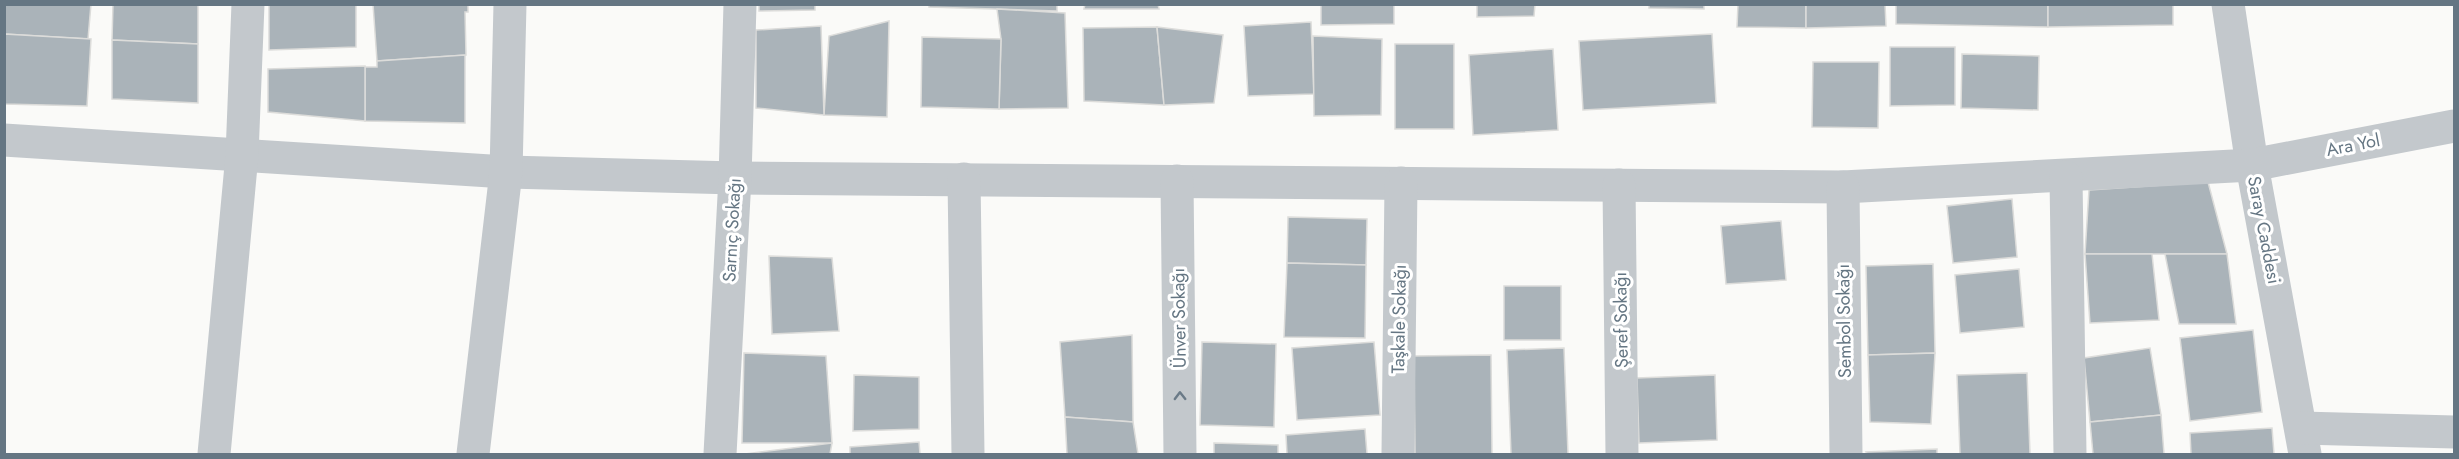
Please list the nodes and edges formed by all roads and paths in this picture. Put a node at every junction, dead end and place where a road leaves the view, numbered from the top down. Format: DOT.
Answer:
graph roads {
  1 [pos="249,4"];
  2 [pos="510,4"];
  3 [pos="740,4"];
  4 [pos="2228,4"];
  5 [pos="2454,126"];
  6 [pos="4,140"];
  7 [pos="242,155"];
  8 [pos="2252,165"];
  9 [pos="506,172"];
  10 [pos="2066,177"];
  11 [pos="735,178"];
  12 [pos="964,179"];
  13 [pos="1177,181"];
  14 [pos="1401,183"];
  15 [pos="1619,185"];
  16 [pos="1843,187"];
  17 [pos="2454,432"];
  18 [pos="2303,442"];
  19 [pos="214,454"];
  20 [pos="473,454"];
  21 [pos="720,454"];
  22 [pos="968,454"];
  23 [pos="1180,454"];
  24 [pos="1398,454"];
  25 [pos="1622,454"];
  26 [pos="1846,454"];
  27 [pos="2070,454"];
  1 -- 7 [label="street"];
  2 -- 9 [label="street"];
  3 -- 11 [label="street, Sarnıç Sokağı"];
  4 -- 8 [label="street, Saray Caddesi"];
  5 -- 8 [label="street, Ara Yol"];
  6 -- 7 [label="street, Ara Yol"];
  7 -- 9 [label="street, Ara Yol"];
  7 -- 19 [label="street"];
  8 -- 10 [label="street, Ara Yol"];
  8 -- 18 [label="street, Saray Caddesi"];
  9 -- 11 [label="street, Ara Yol"];
  9 -- 20 [label="street"];
  10 -- 16 [label="street, Ara Yol"];
  10 -- 27 [label="street"];
  11 -- 12 [label="street, Ara Yol"];
  11 -- 21 [label="street, Sarnıç Sokağı"];
  12 -- 13 [label="street, Ara Yol"];
  12 -- 22 [label="street"];
  13 -- 14 [label="street, Ara Yol"];
  23 -- 13 [label="street, Ünver Sokağı, one-way"];
  14 -- 15 [label="street, Ara Yol"];
  14 -- 24 [label="street, Taşkale Sokağı"];
  15 -- 16 [label="street, Ara Yol"];
  15 -- 25 [label="street, Şeref Sokağı"];
  16 -- 26 [label="street, Sembol Sokağı"];
  17 -- 18 [label="street"];
}
